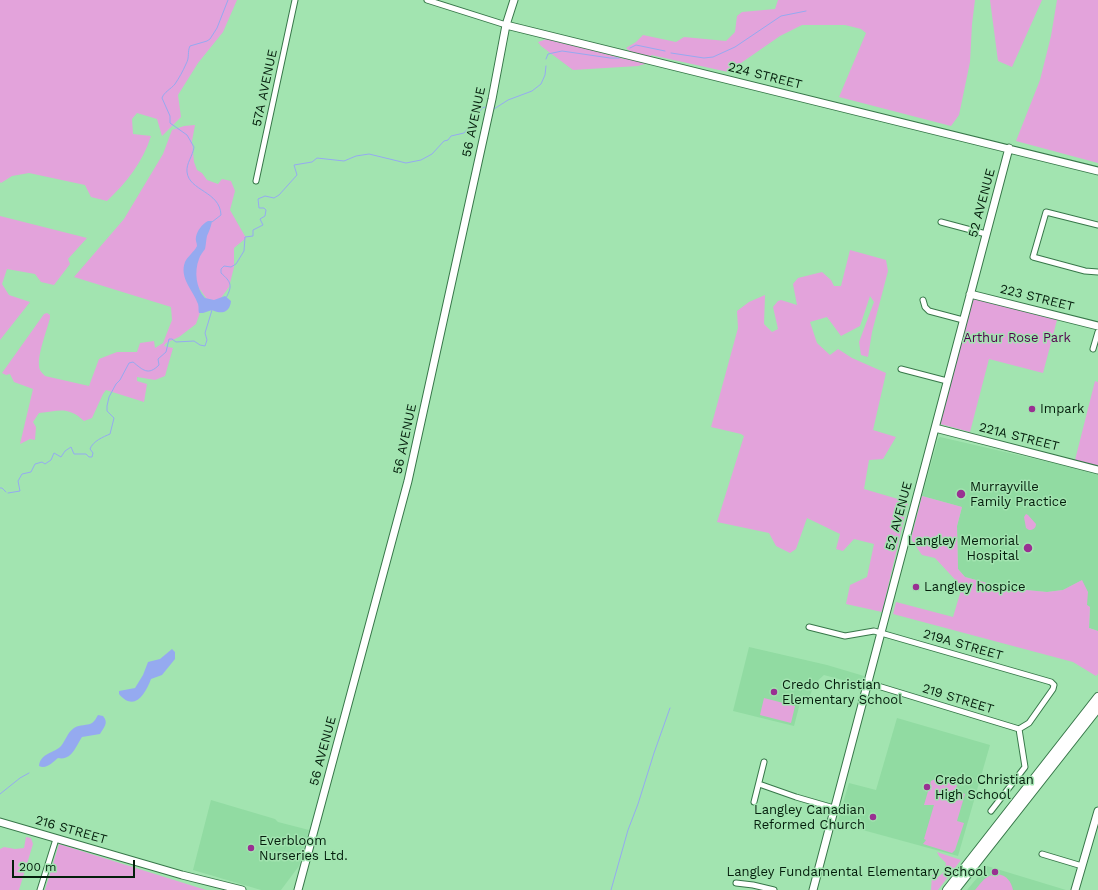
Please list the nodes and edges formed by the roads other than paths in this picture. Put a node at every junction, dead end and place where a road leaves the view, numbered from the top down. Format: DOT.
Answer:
graph roads {
  1 [pos="295,0"];
  2 [pos="427,0"];
  3 [pos="514,0"];
  4 [pos="506,25"];
  5 [pos="1009,148"];
  6 [pos="1098,171"];
  7 [pos="256,182"];
  8 [pos="941,222"];
  9 [pos="1098,225"];
  10 [pos="986,234"];
  11 [pos="1098,272"];
  12 [pos="970,294"];
  13 [pos="923,300"];
  14 [pos="963,320"];
  15 [pos="1098,326"];
  16 [pos="1098,332"];
  17 [pos="1093,349"];
  18 [pos="901,369"];
  19 [pos="947,381"];
  20 [pos="935,428"];
  21 [pos="1098,470"];
  22 [pos="809,627"];
  23 [pos="881,633"];
  24 [pos="868,683"];
  25 [pos="1098,697"];
  26 [pos="1098,708"];
  27 [pos="1019,729"];
  28 [pos="764,762"];
  29 [pos="759,784"];
  30 [pos="754,802"];
  31 [pos="834,808"];
  32 [pos="991,810"];
  33 [pos="1098,811"];
  34 [pos="0,822"];
  35 [pos="56,838"];
  36 [pos="1042,854"];
  37 [pos="1082,866"];
  38 [pos="182,875"];
  39 [pos="301,878"];
  40 [pos="736,883"];
  41 [pos="40,890"];
  42 [pos="225,890"];
  43 [pos="242,890"];
  44 [pos="294,890"];
  45 [pos="298,890"];
  46 [pos="774,890"];
  47 [pos="813,890"];
  48 [pos="946,890"];
  49 [pos="955,890"];
  50 [pos="1075,890"];
  1 -- 7 [label="street, 57A AVENUE"];
  2 -- 4 [label="street, 224 STREET"];
  3 -- 4 [label="street, 56 AVENUE"];
  4 -- 5 [label="street, 224 STREET"];
  4 -- 39 [label="street, 56 AVENUE"];
  5 -- 6 [label="street, 224 STREET"];
  5 -- 10 [label="street, 52 AVENUE"];
  8 -- 10 [label="street"];
  9 -- 11 [label="street"];
  10 -- 12 [label="street, 52 AVENUE"];
  12 -- 14 [label="street, 52 AVENUE"];
  12 -- 15 [label="street, 223 STREET"];
  13 -- 14 [label="street"];
  14 -- 19 [label="street, 52 AVENUE"];
  16 -- 17 [label="street"];
  18 -- 19 [label="street"];
  19 -- 20 [label="street, 52 AVENUE"];
  20 -- 21 [label="street, 221A STREET"];
  20 -- 23 [label="street, 52 AVENUE"];
  22 -- 23 [label="street, 219A STREET"];
  23 -- 24 [label="street, 52 AVENUE"];
  23 -- 27 [label="street, 219A STREET"];
  24 -- 27 [label="street, 219 STREET"];
  24 -- 31 [label="street, 52 AVENUE"];
  25 -- 48 [label="main road"];
  26 -- 49 [label="main road"];
  27 -- 32 [label="street"];
  28 -- 29 [label="street"];
  29 -- 30 [label="street"];
  29 -- 31 [label="street"];
  31 -- 47 [label="street, 52 AVENUE"];
  33 -- 37 [label="street"];
  34 -- 35 [label="street, 216 STREET"];
  35 -- 38 [label="street, 216 STREET"];
  35 -- 41 [label="street"];
  36 -- 37 [label="street"];
  37 -- 50 [label="street"];
  38 -- 42 [label="street, 216 STREET"];
  38 -- 43 [label="street, 216 STREET"];
  39 -- 44 [label="street, 56 AVENUE"];
  39 -- 45 [label="street, 56 AVENUE"];
  40 -- 46 [label="street"];
}
